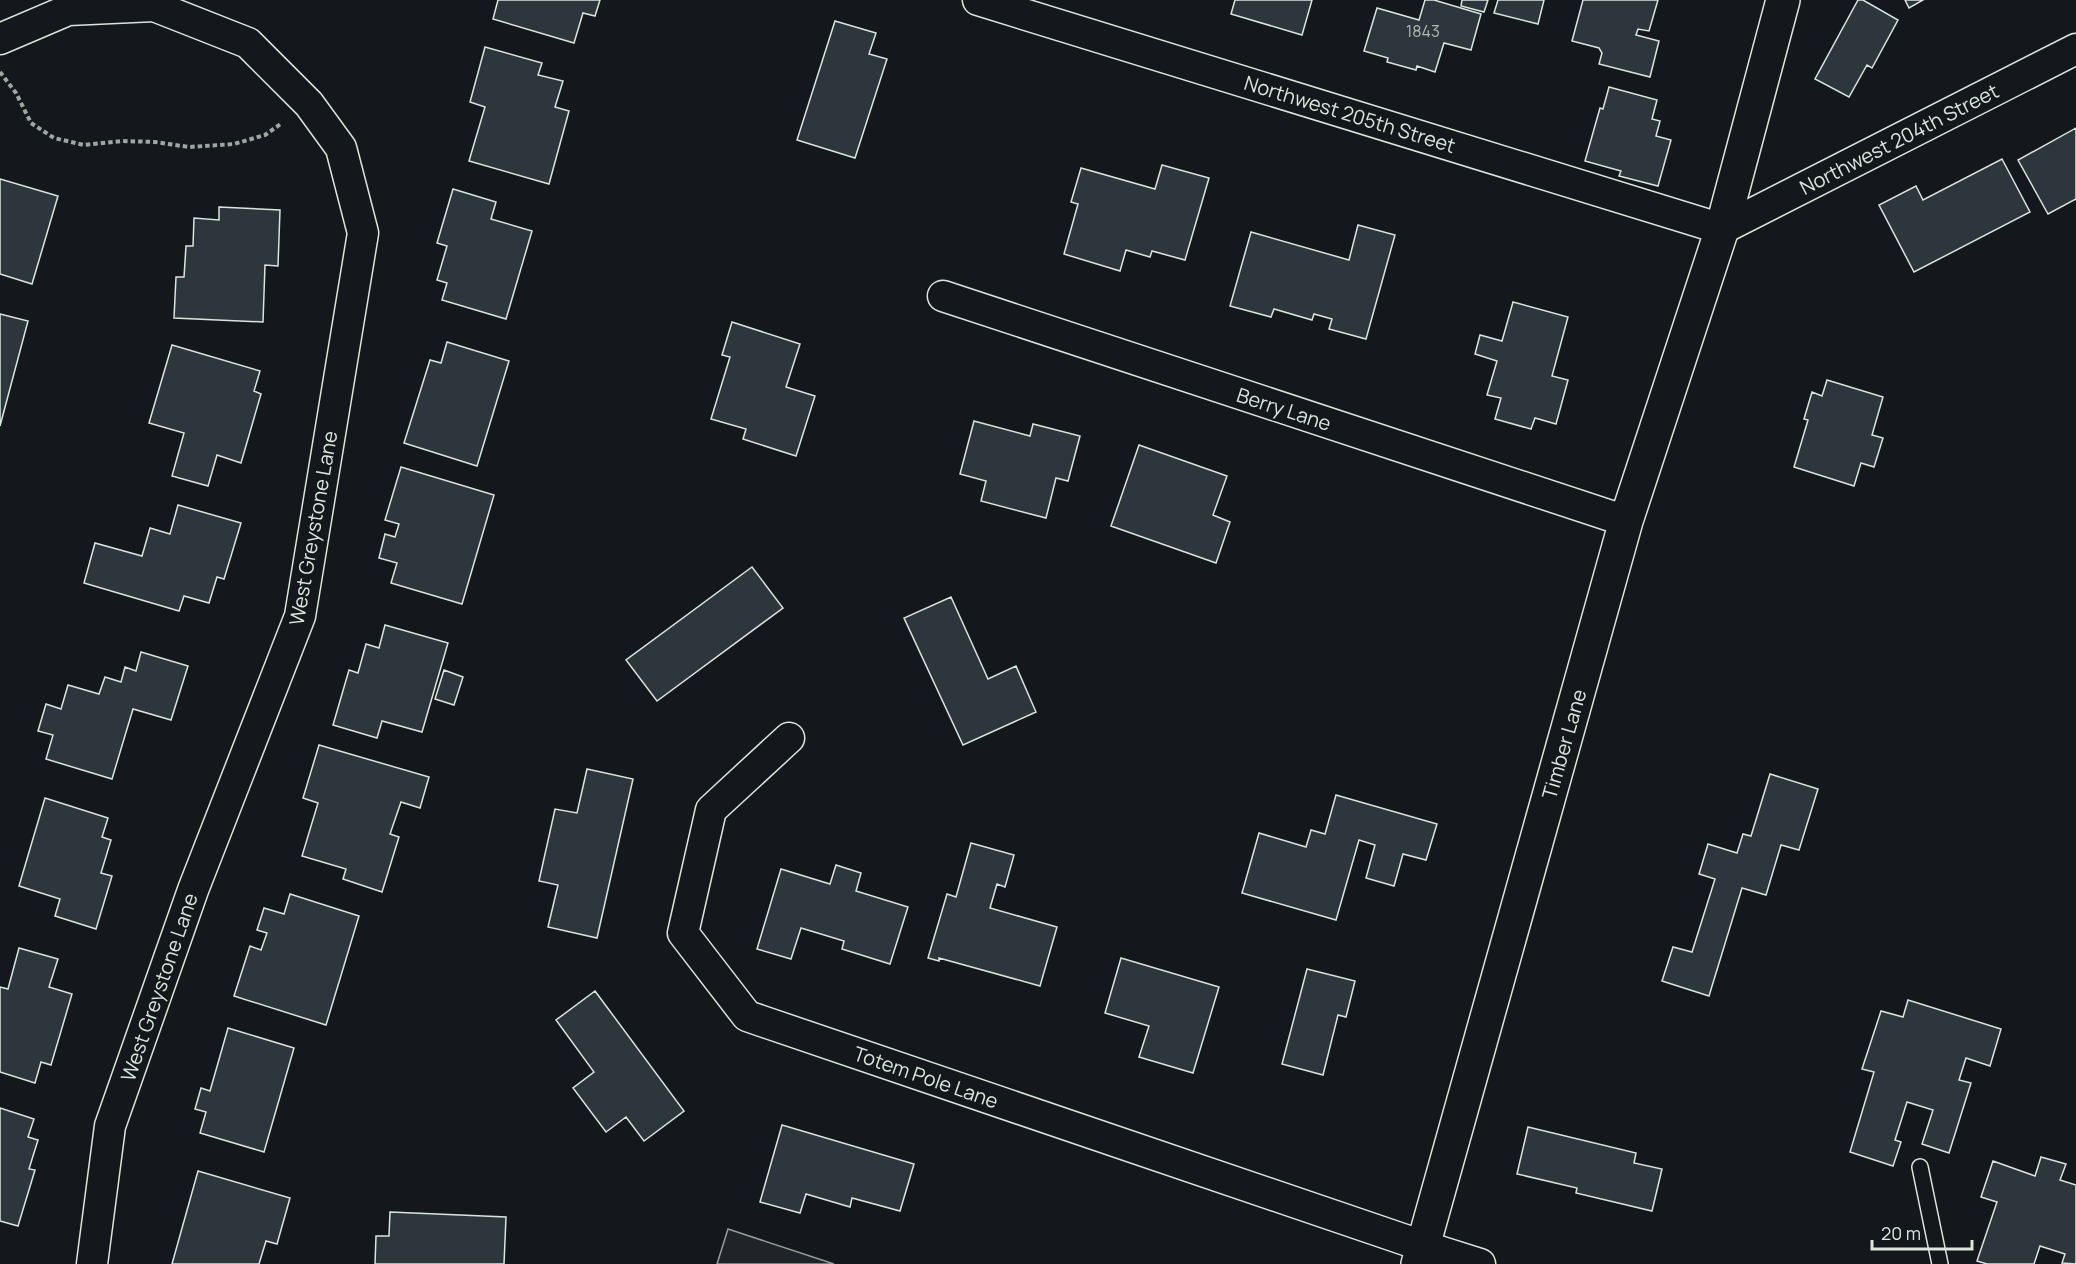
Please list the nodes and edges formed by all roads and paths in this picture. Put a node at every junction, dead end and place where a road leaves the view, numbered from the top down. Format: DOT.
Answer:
graph roads {
  1 [pos="978,0"];
  2 [pos="1783,0"];
  3 [pos="0,39"];
  4 [pos="2076,49"];
  5 [pos="0,72"];
  6 [pos="309,104"];
  7 [pos="1722,229"];
  8 [pos="943,296"];
  9 [pos="1626,521"];
  10 [pos="789,738"];
  11 [pos="1920,1167"];
  12 [pos="1421,1255"];
  13 [pos="92,1264"];
  14 [pos="1480,1264"];
  15 [pos="1940,1264"];
  1 -- 7 [label="street, Northwest 205th Street"];
  2 -- 7 [label="street, Timber Lane"];
  3 -- 6 [label="street, West Greystone Lane"];
  4 -- 7 [label="street, Northwest 204th Street"];
  5 -- 6 [label="path"];
  6 -- 13 [label="street, West Greystone Lane"];
  7 -- 9 [label="street, Timber Lane"];
  8 -- 9 [label="street, Berry Lane"];
  9 -- 12 [label="street, Timber Lane"];
  10 -- 12 [label="street, Totem Pole Lane"];
  11 -- 15 [label="lane"];
  12 -- 14 [label="street"];
}
